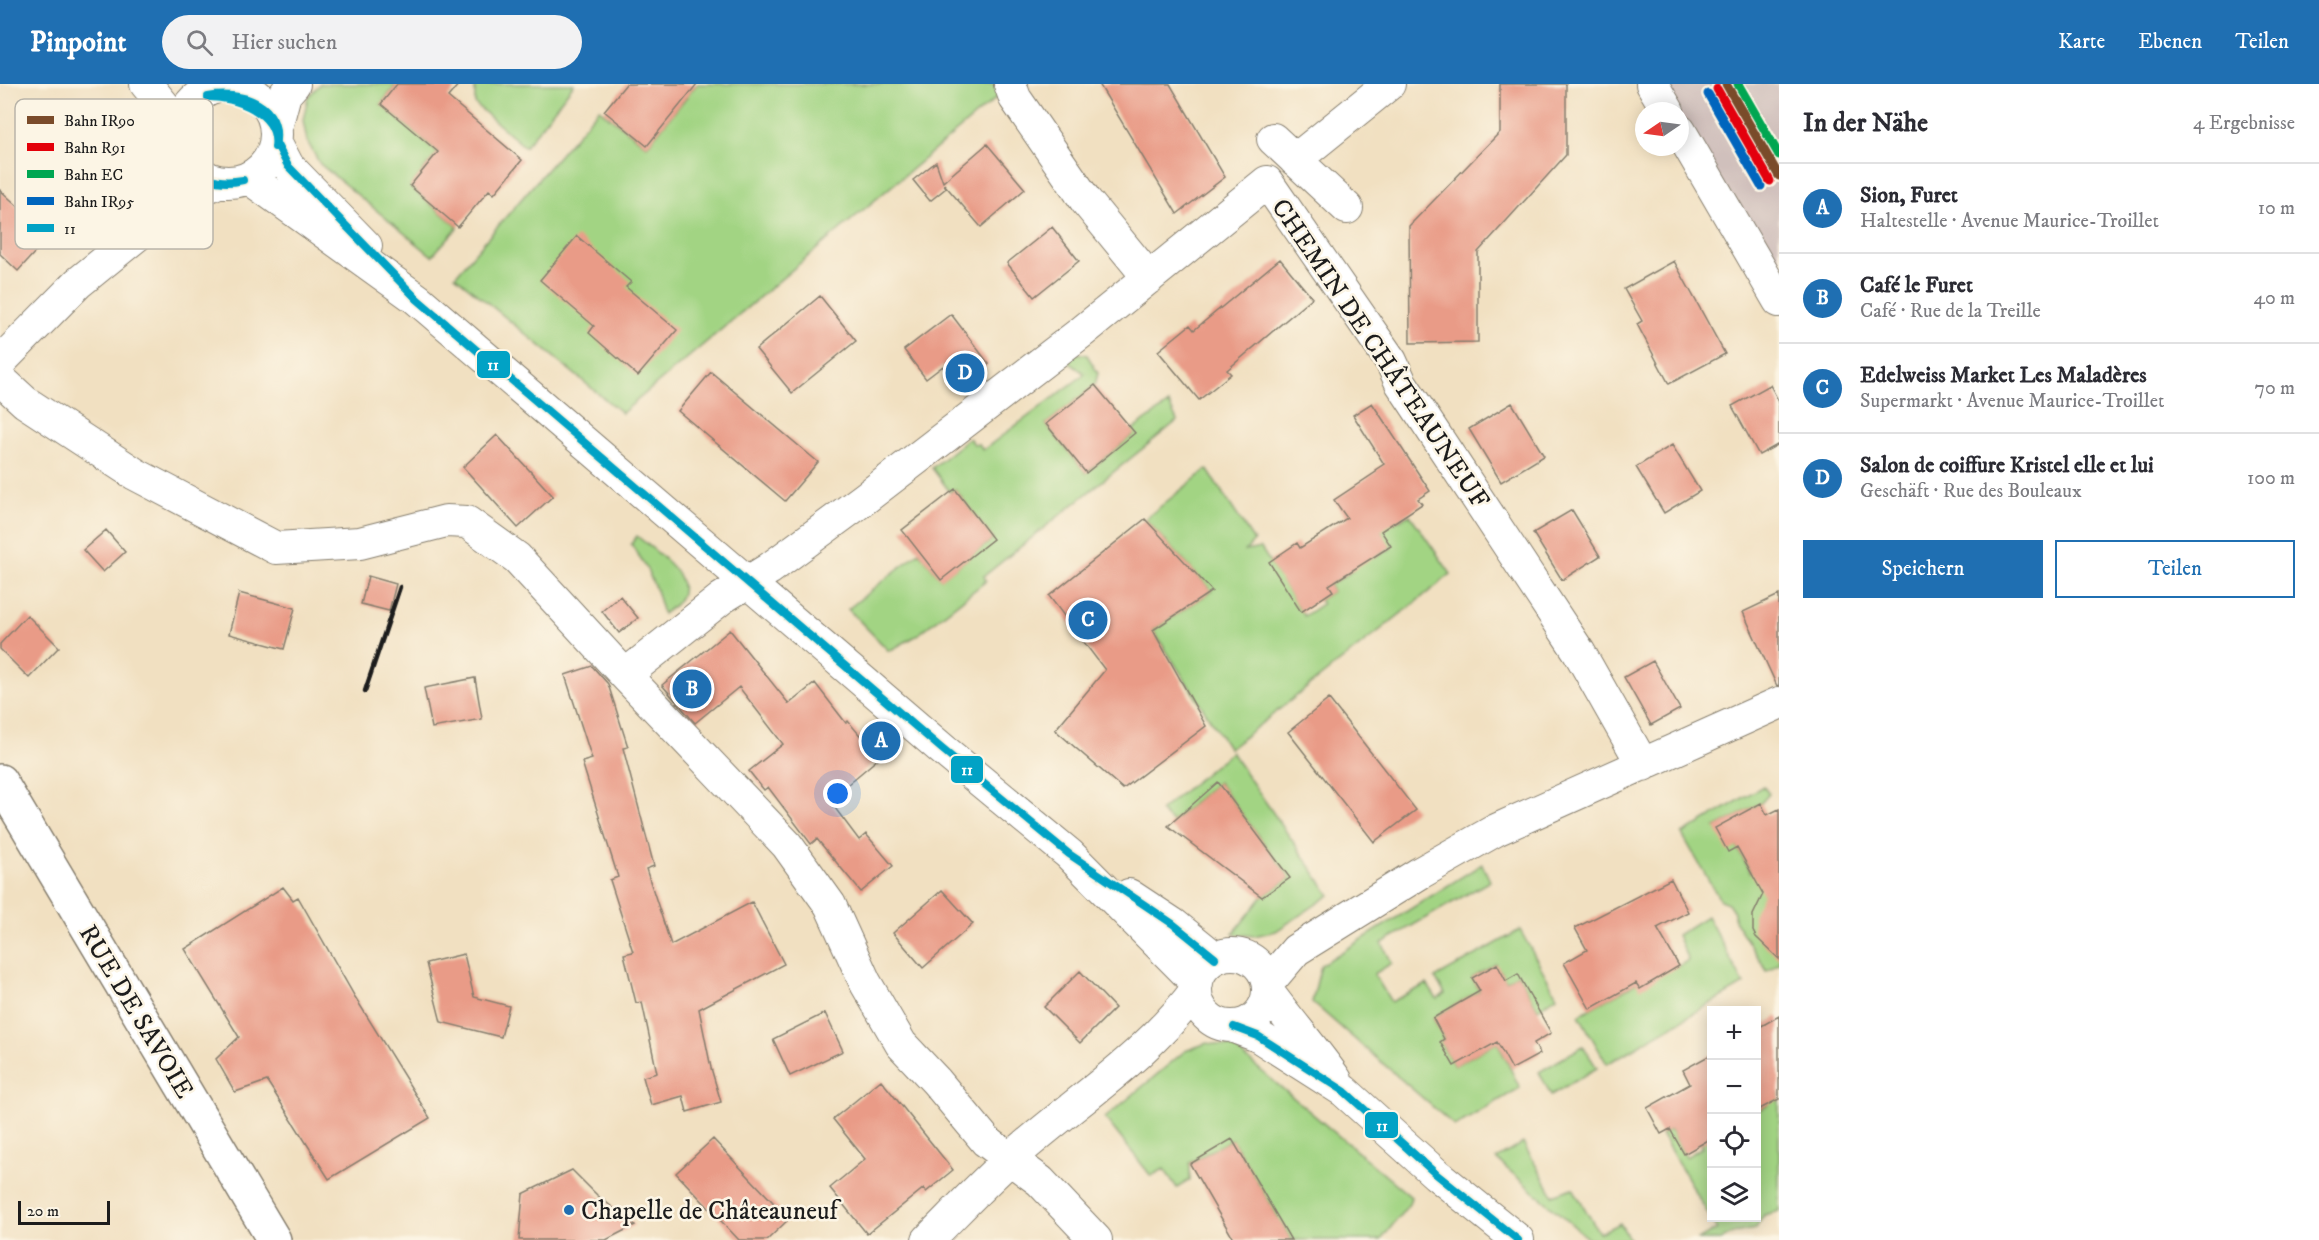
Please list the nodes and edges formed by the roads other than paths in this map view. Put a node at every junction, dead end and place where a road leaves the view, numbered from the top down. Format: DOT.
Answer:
graph roads {
  1 [pos="146,84"];
  2 [pos="294,84"];
  3 [pos="1010,84"];
  4 [pos="1389,84"];
  5 [pos="1652,84"];
  6 [pos="221,86"];
  7 [pos="157,99"];
  8 [pos="193,99"];
  9 [pos="1663,102"];
  10 [pos="276,136"];
  11 [pos="1689,146"];
  12 [pos="213,178"];
  13 [pos="233,180"];
  14 [pos="213,186"];
  15 [pos="1347,208"];
  16 [pos="105,249"];
  17 [pos="120,249"];
  18 [pos="1149,278"];
  19 [pos="78,283"];
  20 [pos="417,299"];
  21 [pos="1779,301"];
  22 [pos="0,362"];
  23 [pos="0,379"];
  24 [pos="748,582"];
  25 [pos="625,675"];
  26 [pos="1779,703"];
  27 [pos="1643,765"];
  28 [pos="0,781"];
  29 [pos="1069,854"];
  30 [pos="1296,950"];
  31 [pos="1248,957"];
  32 [pos="1215,958"];
  33 [pos="1196,986"];
  34 [pos="1268,987"];
  35 [pos="1225,1025"];
  36 [pos="1155,1037"];
  37 [pos="1344,1091"];
  38 [pos="1010,1160"];
  39 [pos="274,1240"];
  40 [pos="928,1240"];
  41 [pos="1096,1240"];
  42 [pos="1518,1240"];
  1 -- 7 [label="street"];
  2 -- 10 [label="street"];
  3 -- 18 [label="street"];
  4 -- 15 [label="street, CHEMIN DE CHÂTEAUNEUF"];
  5 -- 9 [label="street"];
  6 -- 8 [label="street"];
  6 -- 10 [label="street"];
  10 -- 13 [label="street"];
  10 -- 20 [label="street"];
  11 -- 21 [label="street"];
  12 -- 13 [label="street"];
  13 -- 14 [label="street"];
  13 -- 20 [label="street"];
  16 -- 19 [label="street"];
  17 -- 19 [label="street"];
  18 -- 24 [label="street"];
  18 -- 27 [label="street, CHEMIN DE CHÂTEAUNEUF"];
  19 -- 22 [label="street"];
  20 -- 24 [label="street"];
  23 -- 25 [label="street"];
  24 -- 25 [label="street"];
  24 -- 29 [label="street"];
  25 -- 38 [label="street"];
  26 -- 27 [label="street"];
  27 -- 30 [label="street"];
  28 -- 39 [label="main road, RUE DE SAVOIE"];
  29 -- 32 [label="street"];
  29 -- 33 [label="street"];
  30 -- 31 [label="street"];
  30 -- 34 [label="street"];
  31 -- 32 [label="street"];
  31 -- 34 [label="street"];
  32 -- 33 [label="street"];
  33 -- 35 [label="street"];
  33 -- 36 [label="street"];
  34 -- 35 [label="street"];
  34 -- 37 [label="street"];
  35 -- 36 [label="street"];
  35 -- 37 [label="street"];
  36 -- 38 [label="street"];
  37 -- 42 [label="street"];
  38 -- 40 [label="street"];
  38 -- 41 [label="street"];
}
